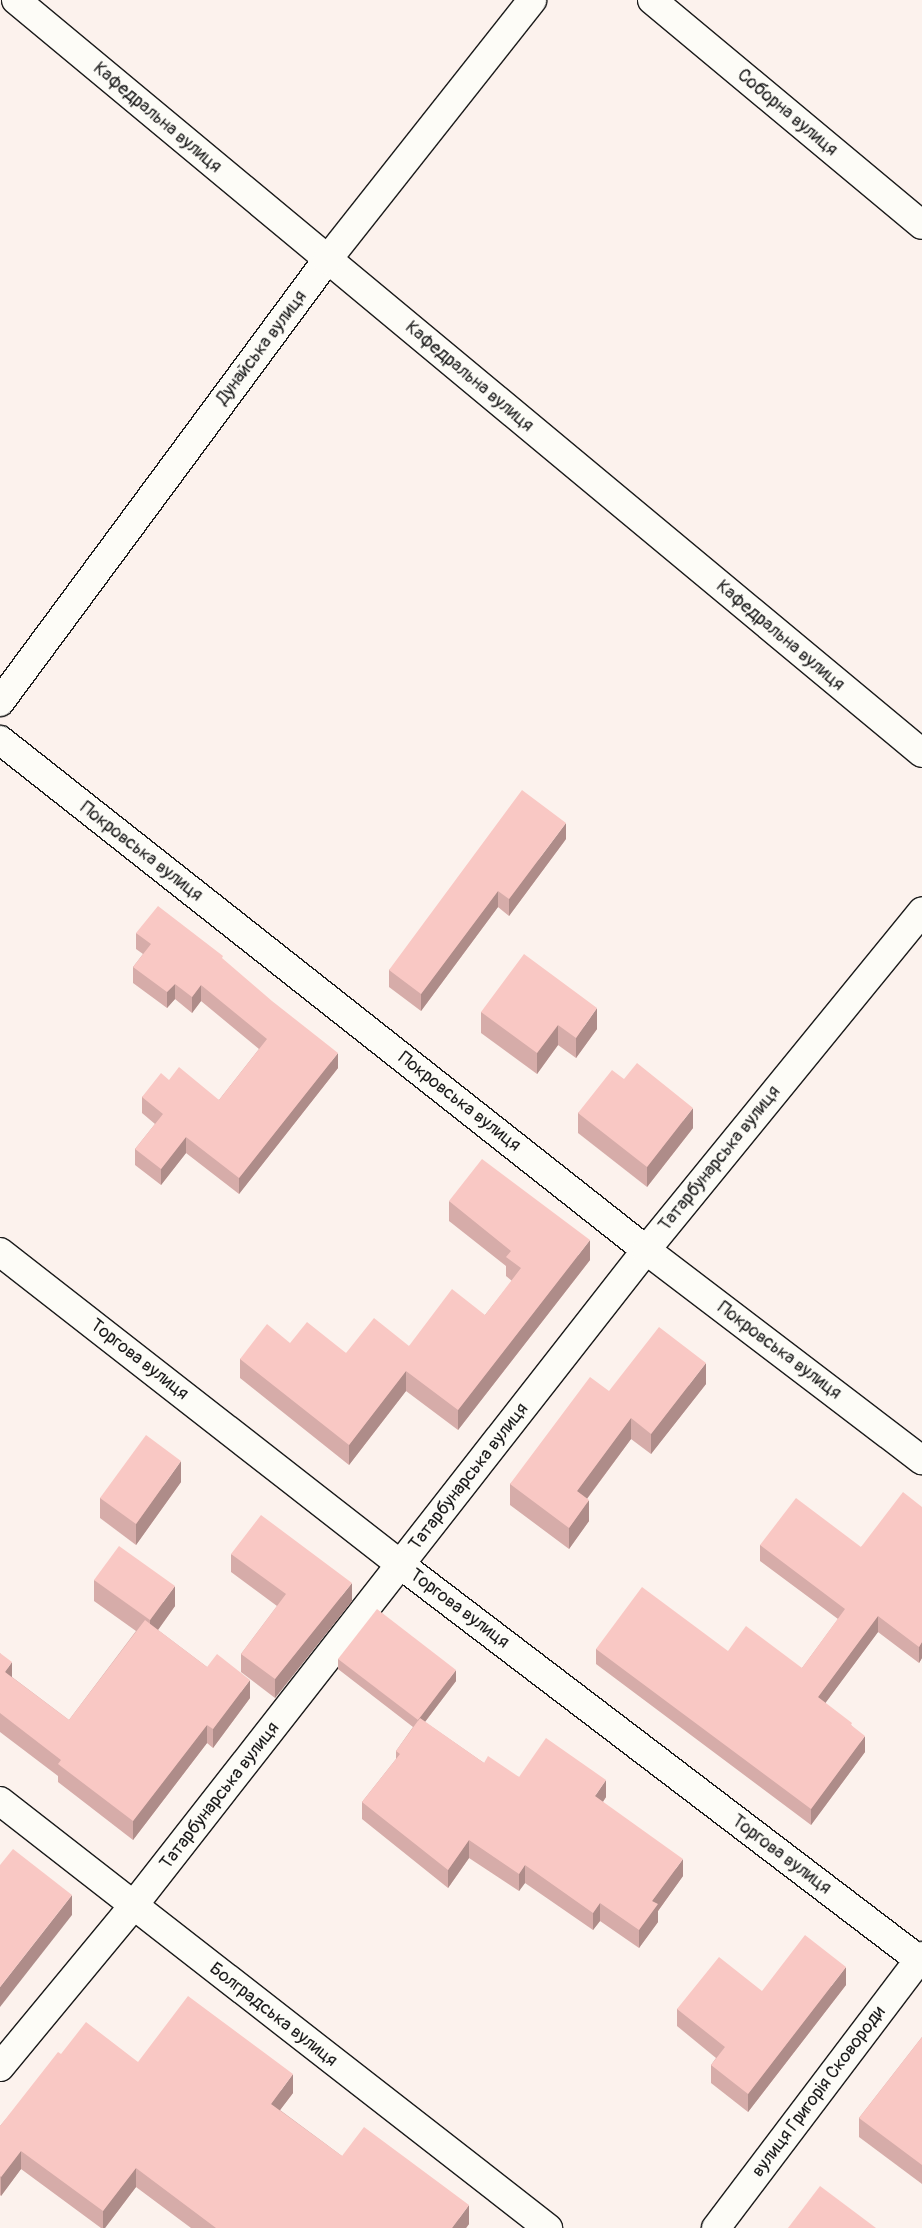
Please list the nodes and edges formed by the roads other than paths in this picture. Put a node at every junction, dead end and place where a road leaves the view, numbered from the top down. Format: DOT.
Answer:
graph roads {
  1 [pos="16,0"];
  2 [pos="532,0"];
  3 [pos="652,0"];
  4 [pos="922,226"];
  5 [pos="327,260"];
  6 [pos="0,702"];
  7 [pos="0,740"];
  8 [pos="922,753"];
  9 [pos="922,911"];
  10 [pos="646,1250"];
  11 [pos="0,1252"];
  12 [pos="922,1460"];
  13 [pos="401,1565"];
  14 [pos="0,1801"];
  15 [pos="133,1906"];
  16 [pos="921,1959"];
  17 [pos="0,2067"];
  18 [pos="548,2228"];
  19 [pos="716,2228"];
  1 -- 5 [label="street, Кафедральна вулиця"];
  2 -- 5 [label="street, Дунайська вулиця"];
  3 -- 4 [label="street, Соборна вулиця"];
  5 -- 6 [label="street, Дунайська вулиця"];
  5 -- 8 [label="street, Кафедральна вулиця"];
  7 -- 10 [label="street, Покровська вулиця"];
  9 -- 10 [label="street, Татарбунарська вулиця"];
  10 -- 12 [label="street, Покровська вулиця"];
  10 -- 13 [label="street, Татарбунарська вулиця"];
  11 -- 13 [label="street, Торгова вулиця"];
  13 -- 15 [label="street, Татарбунарська вулиця"];
  13 -- 16 [label="street, Торгова вулиця"];
  14 -- 15 [label="street, Болградська вулиця"];
  15 -- 17 [label="street, Татарбунарська вулиця"];
  15 -- 18 [label="street, Болградська вулиця"];
  16 -- 19 [label="street, вулиця Григорія Сковороди"];
}
